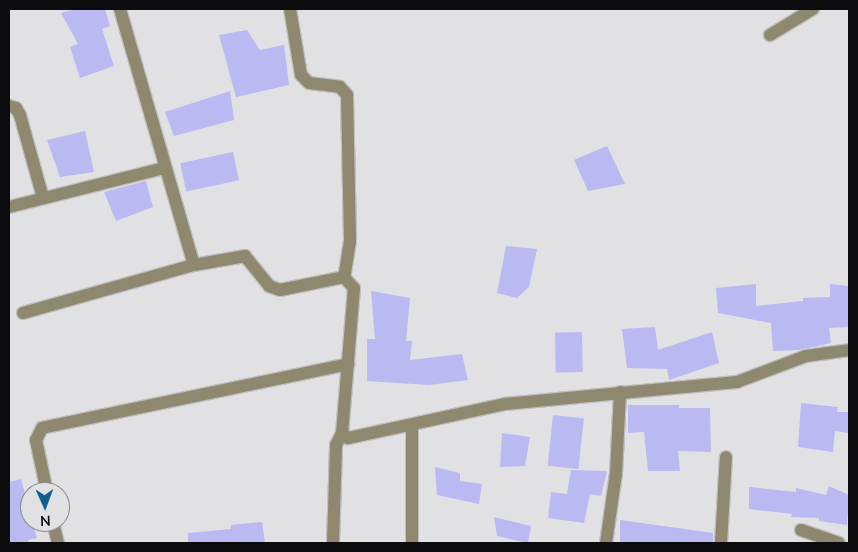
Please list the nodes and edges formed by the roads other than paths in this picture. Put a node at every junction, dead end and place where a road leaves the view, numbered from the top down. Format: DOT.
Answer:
graph roads {
  1 [pos="120,9"];
  2 [pos="290,9"];
  3 [pos="813,9"];
  4 [pos="770,35"];
  5 [pos="9,106"];
  6 [pos="164,168"];
  7 [pos="43,198"];
  8 [pos="9,207"];
  9 [pos="194,265"];
  10 [pos="344,277"];
  11 [pos="23,313"];
  12 [pos="849,350"];
  13 [pos="348,364"];
  14 [pos="620,392"];
  15 [pos="412,425"];
  16 [pos="342,433"];
  17 [pos="726,457"];
  18 [pos="45,482"];
  19 [pos="801,530"];
  20 [pos="334,543"];
  21 [pos="412,543"];
  22 [pos="606,543"];
  23 [pos="721,543"];
  24 [pos="839,543"];
  1 -- 6 [label="street"];
  2 -- 10 [label="street"];
  3 -- 4 [label="street"];
  5 -- 7 [label="street"];
  6 -- 7 [label="street"];
  6 -- 9 [label="street"];
  7 -- 8 [label="street"];
  9 -- 10 [label="street"];
  9 -- 11 [label="street"];
  10 -- 13 [label="street"];
  12 -- 14 [label="street"];
  13 -- 16 [label="street"];
  13 -- 18 [label="street"];
  14 -- 15 [label="street"];
  14 -- 22 [label="street"];
  15 -- 16 [label="street"];
  15 -- 21 [label="street"];
  16 -- 20 [label="street"];
  17 -- 23 [label="street"];
  19 -- 24 [label="street"];
}
